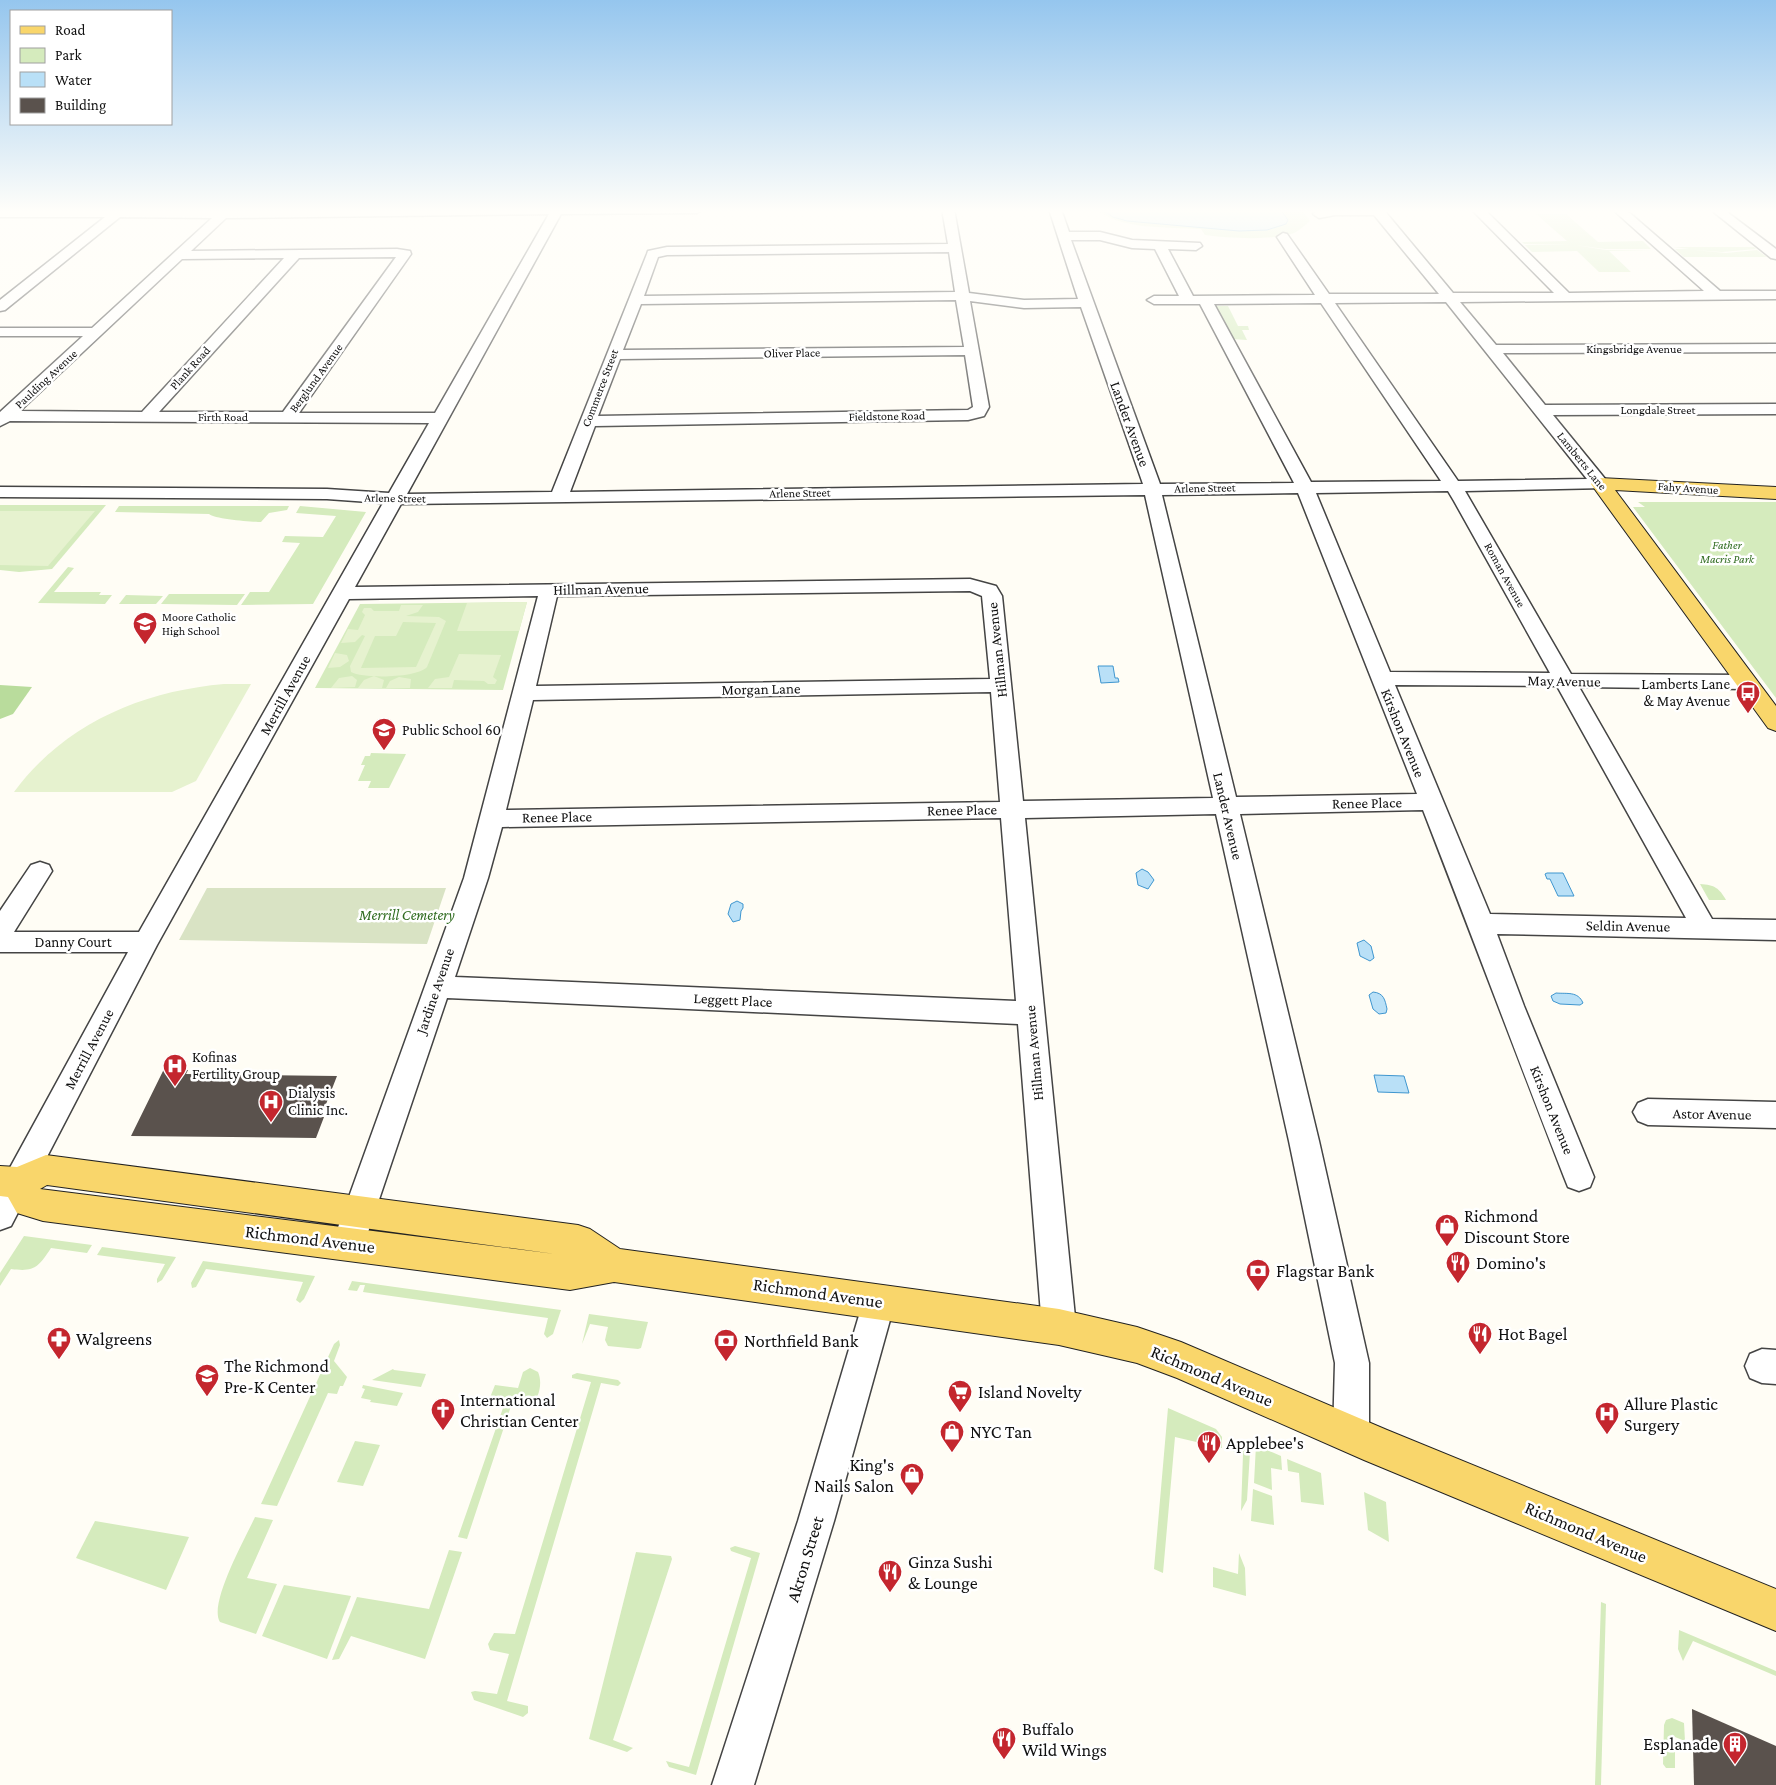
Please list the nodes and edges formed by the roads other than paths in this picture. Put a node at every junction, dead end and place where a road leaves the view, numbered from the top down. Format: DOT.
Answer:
graph roads {
  1 [pos="18,292"];
  2 [pos="139,292"];
  3 [pos="260,292"];
  4 [pos="379,292"];
  5 [pos="511,292"];
  6 [pos="637,292"];
  7 [pos="961,292"];
  8 [pos="1082,292"];
  9 [pos="1191,292"];
  10 [pos="1321,292"];
  11 [pos="1446,292"];
  12 [pos="1561,292"];
  13 [pos="1715,294"];
  14 [pos="1564,295"];
  15 [pos="1776,295"];
  16 [pos="962,296"];
  17 [pos="1450,297"];
  18 [pos="1196,299"];
  19 [pos="1325,299"];
  20 [pos="634,300"];
  21 [pos="1154,300"];
  22 [pos="1086,303"];
  23 [pos="0,307"];
  24 [pos="0,332"];
  25 [pos="96,332"];
  26 [pos="1776,348"];
  27 [pos="1492,349"];
  28 [pos="972,351"];
  29 [pos="613,355"];
  30 [pos="1776,409"];
  31 [pos="1541,410"];
  32 [pos="146,417"];
  33 [pos="3,418"];
  34 [pos="287,418"];
  35 [pos="441,418"];
  36 [pos="588,420"];
  37 [pos="1454,486"];
  38 [pos="1305,487"];
  39 [pos="1153,489"];
  40 [pos="1606,491"];
  41 [pos="0,492"];
  42 [pos="1776,493"];
  43 [pos="559,497"];
  44 [pos="394,499"];
  45 [pos="1776,499"];
  46 [pos="549,590"];
  47 [pos="341,593"];
  48 [pos="1381,678"];
  49 [pos="1564,682"];
  50 [pos="1746,682"];
  51 [pos="1001,685"];
  52 [pos="522,693"];
  53 [pos="1776,723"];
  54 [pos="1431,802"];
  55 [pos="1226,806"];
  56 [pos="1012,809"];
  57 [pos="493,818"];
  58 [pos="40,871"];
  59 [pos="1480,924"];
  60 [pos="1704,927"];
  61 [pos="1776,930"];
  62 [pos="0,932"];
  63 [pos="0,942"];
  64 [pos="146,942"];
  65 [pos="437,987"];
  66 [pos="1030,1013"];
  67 [pos="1648,1112"];
  68 [pos="1776,1115"];
  69 [pos="1579,1177"];
  70 [pos="9,1181"];
  71 [pos="360,1210"];
  72 [pos="0,1216"];
  73 [pos="348,1244"];
  74 [pos="614,1265"];
  75 [pos="878,1302"];
  76 [pos="1059,1327"];
  77 [pos="1351,1435"];
  78 [pos="1776,1610"];
  79 [pos="734,1785"];
  1 -- 23 [label="street"];
  2 -- 25 [label="street, Paulding Avenue"];
  3 -- 32 [label="street, Plank Road"];
  4 -- 34 [label="street, Berglund Avenue"];
  5 -- 35 [label="street, Merrill Avenue"];
  6 -- 20 [label="street, Commerce Street"];
  7 -- 16 [label="street, Fieldstone Road"];
  8 -- 22 [label="street, Lander Avenue"];
  9 -- 18 [label="street, Kirshon Avenue"];
  10 -- 19 [label="street, Roman Avenue"];
  11 -- 17 [label="street, Lamberts Lane"];
  12 -- 14 [label="street"];
  13 -- 14 [label="street"];
  13 -- 15 [label="street"];
  14 -- 17 [label="street"];
  16 -- 20 [label="street"];
  16 -- 22 [label="street"];
  16 -- 28 [label="street, Fieldstone Road"];
  17 -- 19 [label="street"];
  17 -- 27 [label="street, Lamberts Lane"];
  18 -- 19 [label="street"];
  18 -- 21 [label="street"];
  18 -- 38 [label="street, Kirshon Avenue"];
  19 -- 37 [label="street, Roman Avenue"];
  20 -- 29 [label="street, Commerce Street"];
  22 -- 39 [label="street, Lander Avenue"];
  24 -- 25 [label="street"];
  25 -- 33 [label="street, Paulding Avenue"];
  26 -- 27 [label="street, Kingsbridge Avenue"];
  27 -- 31 [label="street, Lamberts Lane"];
  28 -- 29 [label="street, Oliver Place"];
  28 -- 36 [label="street, Fieldstone Road"];
  29 -- 36 [label="street, Commerce Street"];
  30 -- 31 [label="street, Longdale Street"];
  31 -- 40 [label="street, Lamberts Lane"];
  32 -- 33 [label="street, Firth Road"];
  32 -- 34 [label="street, Firth Road"];
  34 -- 35 [label="street, Firth Road"];
  35 -- 44 [label="street, Merrill Avenue"];
  36 -- 43 [label="street, Commerce Street"];
  37 -- 38 [label="street, Arlene Street"];
  37 -- 40 [label="street, Arlene Street"];
  37 -- 49 [label="street, Roman Avenue"];
  38 -- 39 [label="street, Arlene Street"];
  38 -- 48 [label="street, Kirshon Avenue"];
  39 -- 43 [label="street, Arlene Street"];
  39 -- 55 [label="street, Lander Avenue"];
  40 -- 42 [label="main road, Fahy Avenue"];
  40 -- 45 [label="main road, Fahy Avenue"];
  40 -- 50 [label="main road, Lamberts Lane"];
  41 -- 44 [label="street, Arlene Street"];
  43 -- 44 [label="street, Arlene Street"];
  44 -- 47 [label="street, Merrill Avenue"];
  46 -- 47 [label="street, Hillman Avenue"];
  46 -- 51 [label="street, Hillman Avenue"];
  46 -- 52 [label="street, Jardine Avenue"];
  47 -- 64 [label="street, Merrill Avenue"];
  48 -- 49 [label="street, May Avenue"];
  48 -- 54 [label="street, Kirshon Avenue"];
  49 -- 50 [label="street, May Avenue"];
  49 -- 60 [label="street, Roman Avenue"];
  50 -- 53 [label="main road, Lamberts Lane"];
  51 -- 52 [label="street, Morgan Lane"];
  51 -- 56 [label="street, Hillman Avenue"];
  52 -- 57 [label="street, Jardine Avenue"];
  54 -- 55 [label="street, Renee Place"];
  54 -- 59 [label="street, Kirshon Avenue"];
  55 -- 56 [label="street, Renee Place"];
  55 -- 77 [label="street, Lander Avenue"];
  56 -- 57 [label="street, Renee Place"];
  56 -- 66 [label="street, Hillman Avenue"];
  57 -- 65 [label="street, Jardine Avenue"];
  58 -- 62 [label="street"];
  59 -- 60 [label="street, Seldin Avenue"];
  59 -- 69 [label="street, Kirshon Avenue"];
  60 -- 61 [label="street, Seldin Avenue"];
  63 -- 64 [label="street, Danny Court"];
  64 -- 70 [label="street, Merrill Avenue"];
  65 -- 66 [label="street, Leggett Place"];
  65 -- 71 [label="street, Jardine Avenue"];
  66 -- 76 [label="street, Hillman Avenue"];
  67 -- 68 [label="street, Astor Avenue"];
  70 -- 71 [label="main road, Richmond Avenue"];
  70 -- 72 [label="street, Merrill Avenue"];
  70 -- 73 [label="main road, Richmond Avenue"];
  71 -- 73 [label="street, Jardine Avenue"];
  71 -- 74 [label="main road, Richmond Avenue"];
  73 -- 74 [label="main road, Richmond Avenue"];
  74 -- 75 [label="main road, Richmond Avenue"];
  75 -- 76 [label="main road, Richmond Avenue"];
  75 -- 79 [label="street, Akron Street"];
  76 -- 77 [label="main road, Richmond Avenue"];
  77 -- 78 [label="main road, Richmond Avenue"];
}
